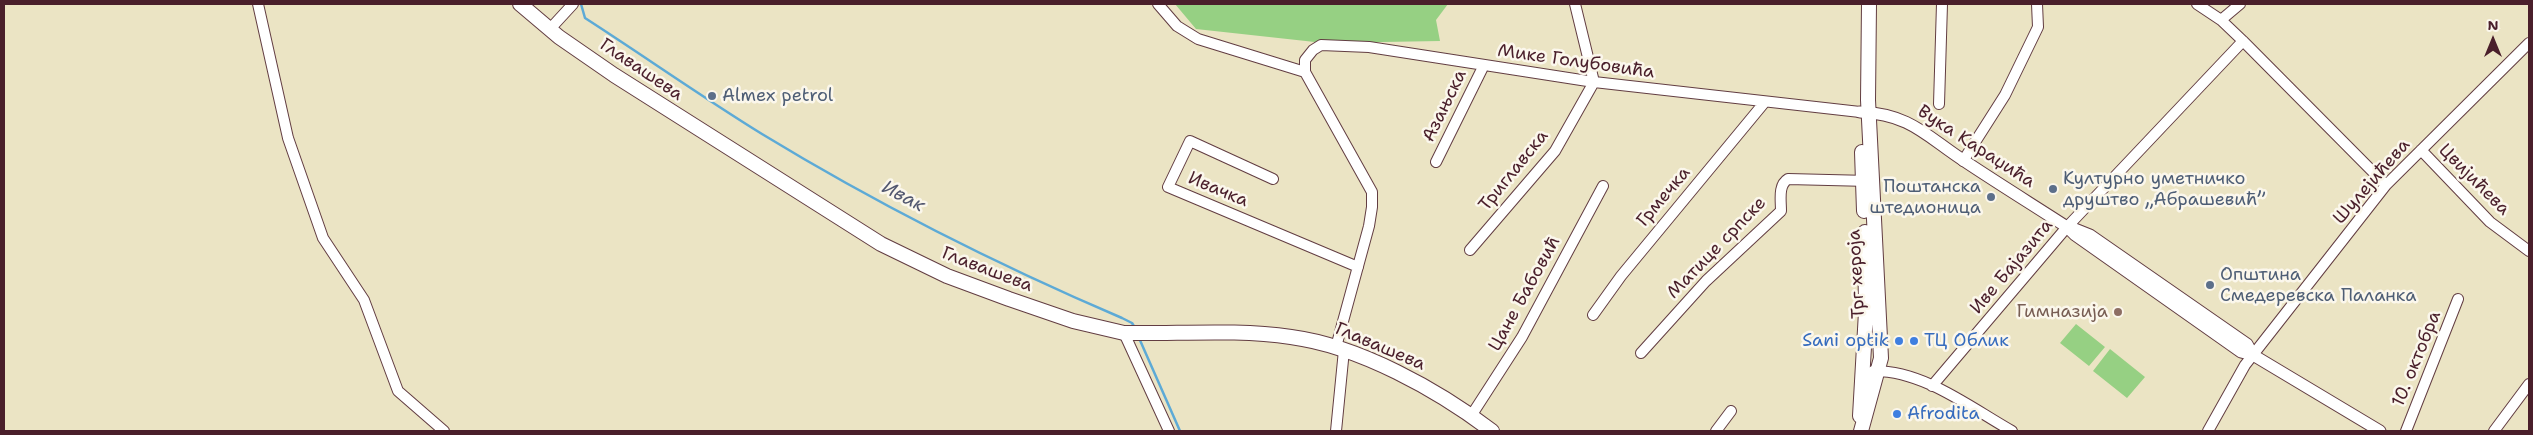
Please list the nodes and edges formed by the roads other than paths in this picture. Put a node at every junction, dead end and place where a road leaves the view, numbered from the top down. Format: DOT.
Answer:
graph roads {
  1 [pos="258,4"];
  2 [pos="520,4"];
  3 [pos="574,4"];
  4 [pos="1158,4"];
  5 [pos="1575,4"];
  6 [pos="1861,4"];
  7 [pos="1869,4"];
  8 [pos="1942,4"];
  9 [pos="2037,4"];
  10 [pos="2197,4"];
  11 [pos="2240,4"];
  12 [pos="2221,20"];
  13 [pos="550,29"];
  14 [pos="2243,41"];
  15 [pos="2529,42"];
  16 [pos="1484,65"];
  17 [pos="1305,72"];
  18 [pos="1594,82"];
  19 [pos="1764,103"];
  20 [pos="1939,104"];
  21 [pos="1864,112"];
  22 [pos="2421,150"];
  23 [pos="1963,161"];
  24 [pos="1436,162"];
  25 [pos="1273,179"];
  26 [pos="1868,181"];
  27 [pos="2386,185"];
  28 [pos="1603,186"];
  29 [pos="2067,227"];
  30 [pos="1470,250"];
  31 [pos="2529,251"];
  32 [pos="1358,267"];
  33 [pos="2458,299"];
  34 [pos="1593,315"];
  35 [pos="1128,333"];
  36 [pos="1340,348"];
  37 [pos="1641,353"];
  38 [pos="2253,355"];
  39 [pos="1879,371"];
  40 [pos="1862,372"];
  41 [pos="2529,384"];
  42 [pos="1932,386"];
  43 [pos="1731,410"];
  44 [pos="1471,416"];
  45 [pos="444,431"];
  46 [pos="1168,431"];
  47 [pos="1336,431"];
  48 [pos="1492,431"];
  49 [pos="1716,431"];
  50 [pos="1860,431"];
  51 [pos="2012,431"];
  52 [pos="2208,431"];
  53 [pos="2380,431"];
  54 [pos="2406,431"];
  55 [pos="2494,431"];
  1 -- 45 [label="street"];
  2 -- 13 [label="main road, Главашева"];
  3 -- 13 [label="street"];
  4 -- 17 [label="street"];
  5 -- 18 [label="street"];
  6 -- 21 [label="main road"];
  7 -- 21 [label="main road"];
  8 -- 20 [label="street"];
  9 -- 23 [label="street"];
  10 -- 12 [label="street"];
  11 -- 12 [label="street"];
  12 -- 14 [label="street"];
  13 -- 35 [label="main road, Главашева"];
  14 -- 27 [label="street"];
  14 -- 29 [label="street, Иве Бајазита"];
  15 -- 22 [label="street, Шулејићева"];
  16 -- 17 [label="street, Мике Голубовића"];
  16 -- 18 [label="street, Мике Голубовића"];
  16 -- 24 [label="street, Азањска"];
  17 -- 32 [label="street"];
  18 -- 19 [label="street, Мике Голубовића"];
  18 -- 30 [label="street, Триглавска"];
  19 -- 21 [label="street, Мике Голубовића"];
  19 -- 34 [label="street, Грмечка"];
  21 -- 23 [label="street, Вука Караџића"];
  21 -- 26 [label="main road, Трг хероја"];
  22 -- 27 [label="street, Шулејићева"];
  22 -- 31 [label="street, Цвијићева"];
  23 -- 29 [label="street, Вука Караџића"];
  25 -- 32 [label="street, Ивачка"];
  26 -- 37 [label="street, Матице српске"];
  26 -- 39 [label="main road, Трг хероја"];
  26 -- 40 [label="main road, Трг хероја"];
  27 -- 38 [label="street, Шулејићева"];
  28 -- 44 [label="street, Цане Бабовић"];
  29 -- 38 [label="street, Вука Караџића"];
  29 -- 42 [label="street, Иве Бајазита"];
  32 -- 36 [label="street"];
  33 -- 54 [label="street, 10. октобра"];
  35 -- 36 [label="main road, Главашева"];
  35 -- 46 [label="street"];
  36 -- 44 [label="main road, Главашева"];
  36 -- 47 [label="street"];
  38 -- 52 [label="street, Шулејићева"];
  38 -- 53 [label="street, Вука Караџића"];
  39 -- 40 [label="street"];
  39 -- 42 [label="street"];
  39 -- 50 [label="main road, Трг хероја"];
  40 -- 50 [label="main road, Трг хероја"];
  41 -- 55 [label="street"];
  42 -- 51 [label="street"];
  43 -- 49 [label="street"];
  44 -- 48 [label="main road, Главашева"];
}
